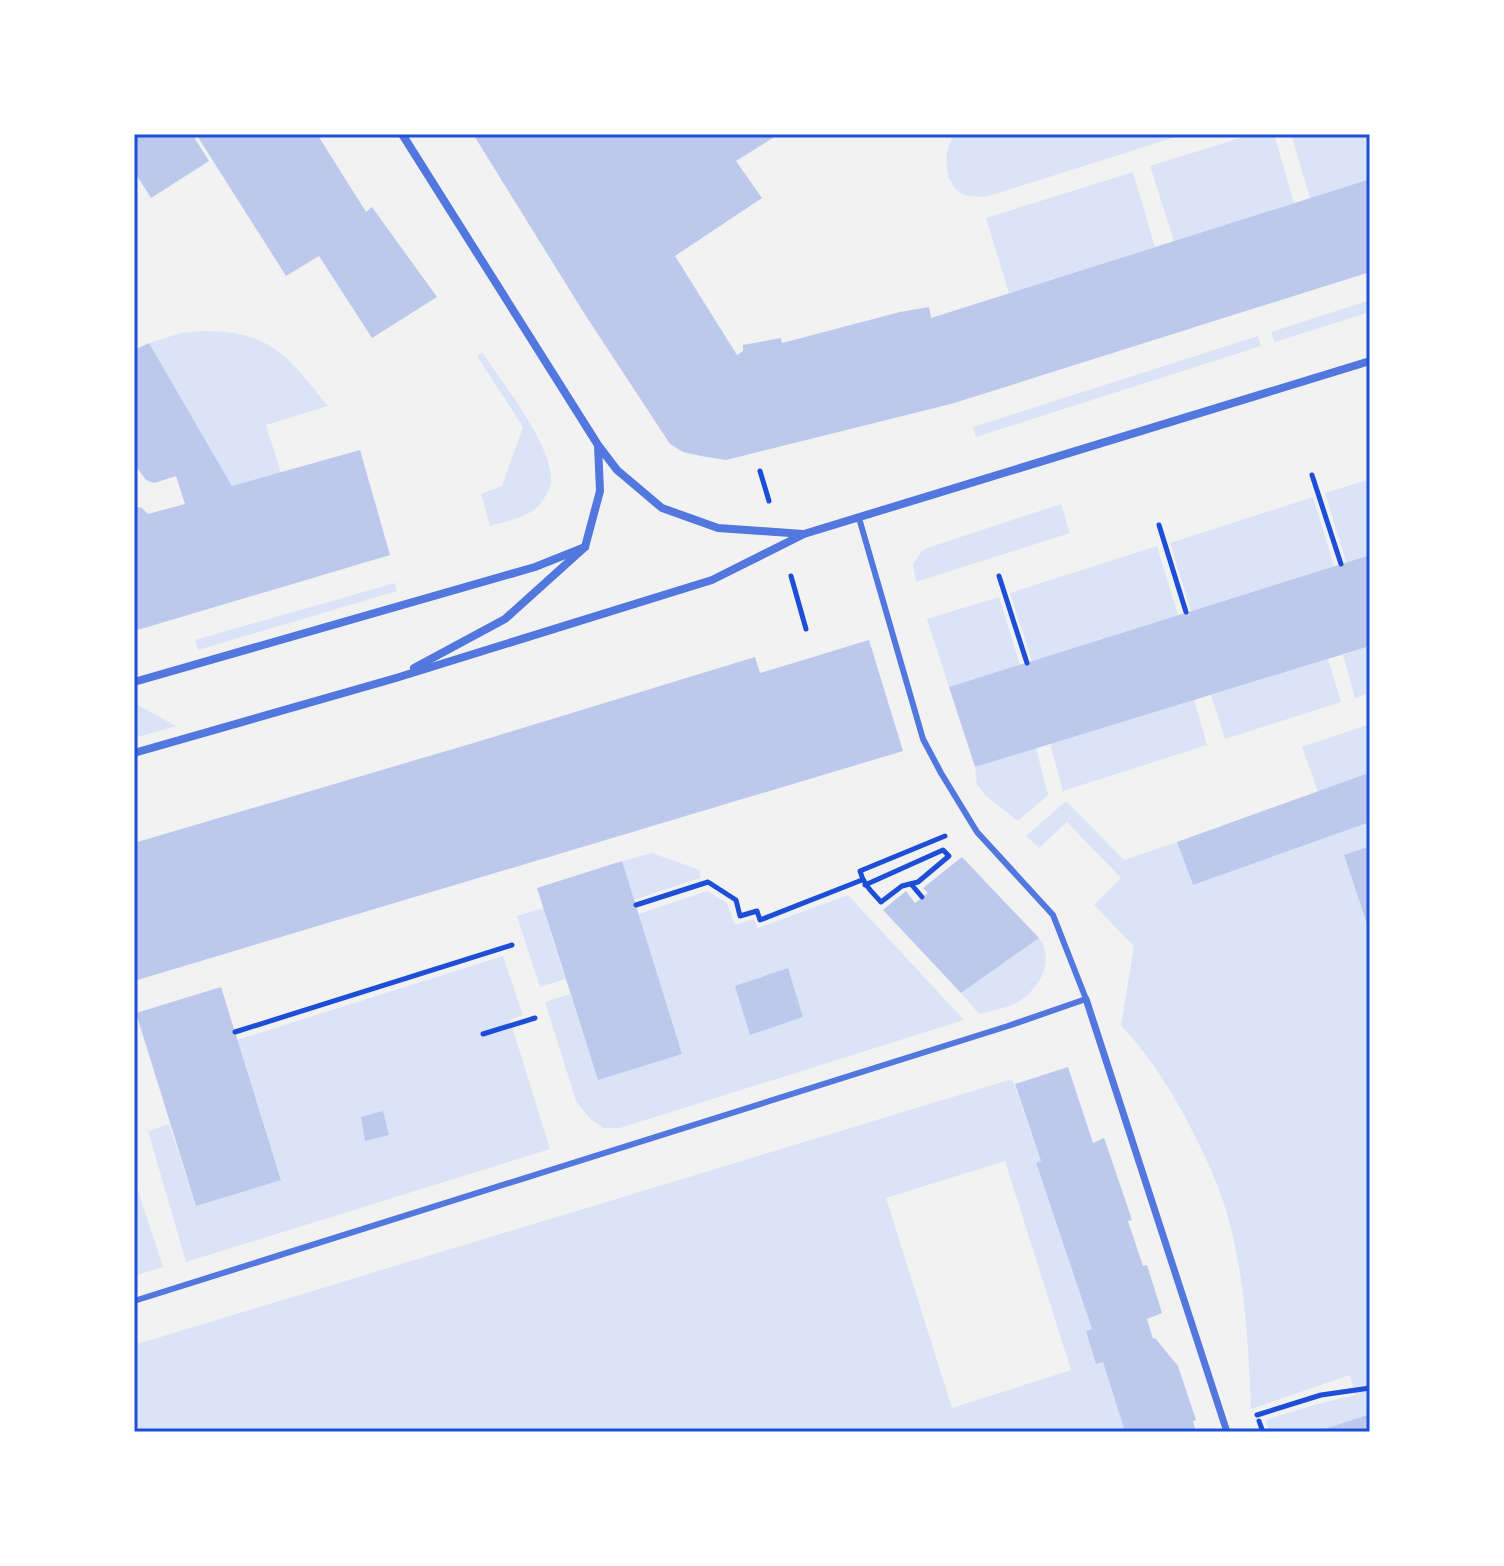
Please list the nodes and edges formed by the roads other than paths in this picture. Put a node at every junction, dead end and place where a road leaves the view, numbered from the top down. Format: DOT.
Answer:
graph roads {
  1 [pos="402,134"];
  2 [pos="1370,361"];
  3 [pos="598,445"];
  4 [pos="859,518"];
  5 [pos="804,534"];
  6 [pos="585,547"];
  7 [pos="396,678"];
  8 [pos="134,682"];
  9 [pos="134,753"];
  10 [pos="1086,999"];
  11 [pos="134,1301"];
  12 [pos="1227,1432"];
  1 -- 3 [label="street"];
  2 -- 4 [label="street"];
  3 -- 5 [label="street"];
  3 -- 6 [label="street"];
  4 -- 5 [label="street"];
  4 -- 10 [label="lane"];
  5 -- 7 [label="street"];
  6 -- 7 [label="street"];
  6 -- 8 [label="street"];
  7 -- 9 [label="street"];
  10 -- 11 [label="lane"];
  10 -- 12 [label="street"];
}
